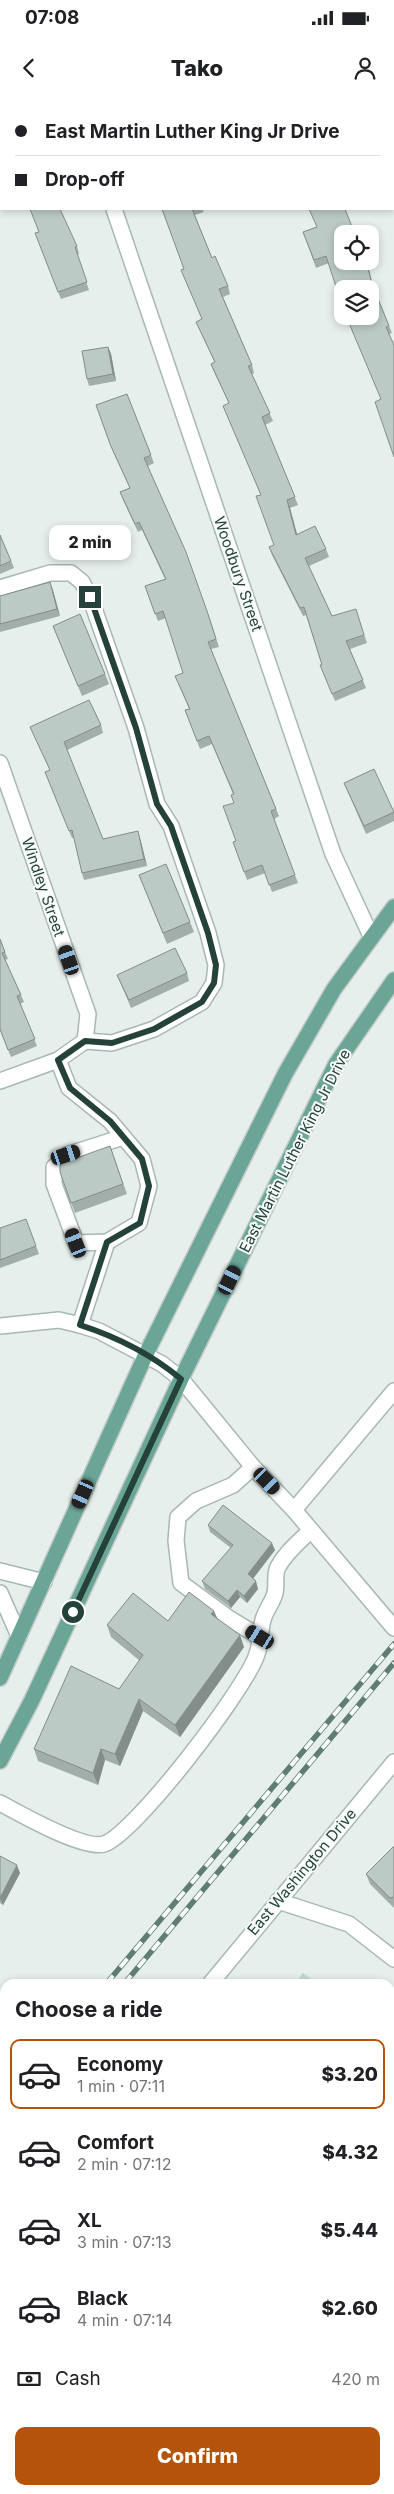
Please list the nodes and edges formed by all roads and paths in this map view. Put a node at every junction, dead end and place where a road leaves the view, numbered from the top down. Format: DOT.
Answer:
graph roads {
  1 [pos="114,210"];
  2 [pos="0,588"];
  3 [pos="0,763"];
  4 [pos="394,907"];
  5 [pos="371,936"];
  6 [pos="394,980"];
  7 [pos="85,1041"];
  8 [pos="58,1060"];
  9 [pos="0,1082"];
  10 [pos="123,1137"];
  11 [pos="107,1242"];
  12 [pos="80,1325"];
  13 [pos="0,1326"];
  14 [pos="146,1354"];
  15 [pos="181,1379"];
  16 [pos="394,1391"];
  17 [pos="254,1467"];
  18 [pos="294,1510"];
  19 [pos="311,1530"];
  20 [pos="0,1571"];
  21 [pos="44,1582"];
  22 [pos="0,1593"];
  23 [pos="394,1628"];
  24 [pos="18,1636"];
  25 [pos="260,1637"];
  26 [pos="0,1678"];
  27 [pos="0,1761"];
  28 [pos="392,1768"];
  29 [pos="0,1803"];
  30 [pos="278,1901"];
  31 [pos="394,1959"];
  32 [pos="214,1979"];
  1 -- 5 [label="street, Woodbury Street"];
  2 -- 7 [label="street"];
  3 -- 7 [label="street, Windley Street"];
  4 -- 5 [label="main road"];
  5 -- 14 [label="main road"];
  6 -- 15 [label="main road, East Martin Luther King Jr Drive"];
  7 -- 8 [label="street"];
  8 -- 9 [label="street"];
  8 -- 10 [label="street"];
  10 -- 11 [label="street"];
  10 -- 11 [label="street"];
  11 -- 12 [label="street"];
  12 -- 13 [label="street"];
  12 -- 14 [label="street"];
  14 -- 15 [label="street"];
  14 -- 21 [label="main road"];
  15 -- 17 [label="street"];
  15 -- 27 [label="main road, East Martin Luther King Jr Drive"];
  16 -- 18 [label="street"];
  17 -- 18 [label="street"];
  17 -- 25 [label="street"];
  18 -- 19 [label="street"];
  19 -- 23 [label="street"];
  19 -- 25 [label="street"];
  20 -- 21 [label="street"];
  21 -- 24 [label="main road"];
  22 -- 24 [label="street"];
  24 -- 26 [label="main road"];
  25 -- 29 [label="street"];
  28 -- 30 [label="street, East Washington Drive"];
  30 -- 31 [label="street"];
  30 -- 32 [label="street, East Washington Drive"];
}
